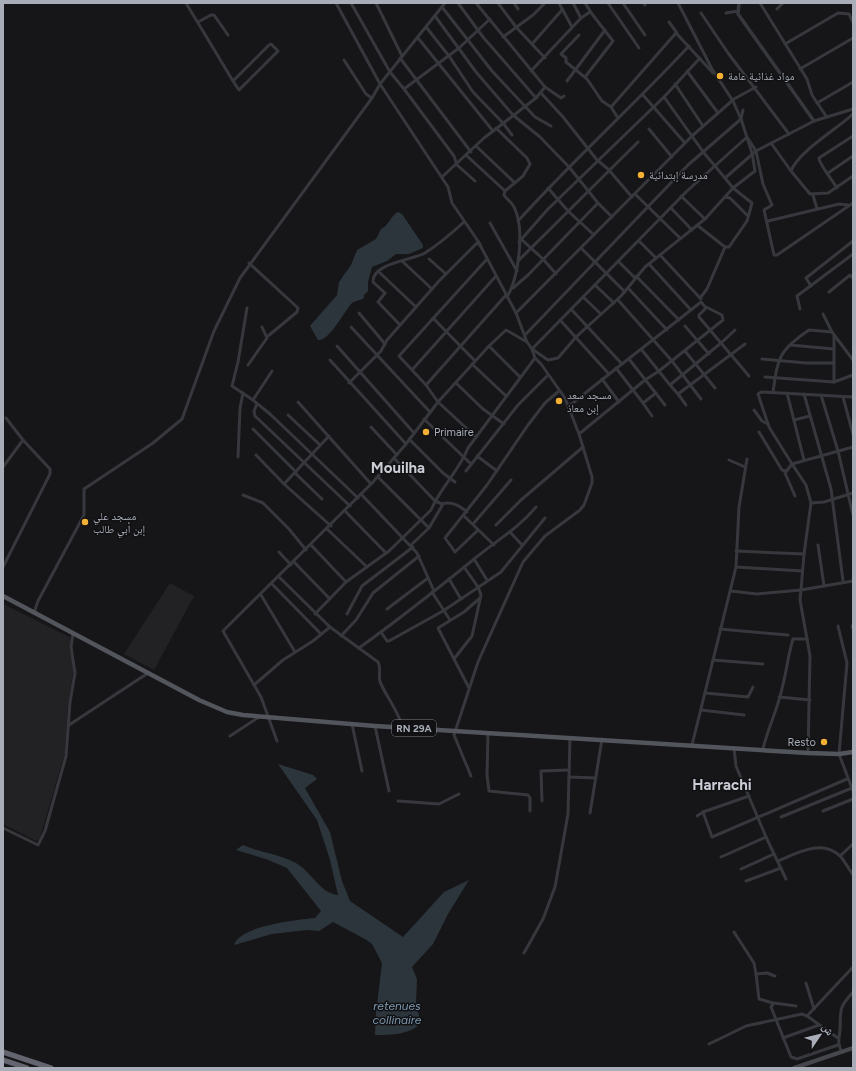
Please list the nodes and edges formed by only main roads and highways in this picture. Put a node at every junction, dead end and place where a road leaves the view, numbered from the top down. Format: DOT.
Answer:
graph roads {
  1 [pos="3,596"];
  2 [pos="853,752"];
  3 [pos="853,1048"];
  4 [pos="4,1052"];
  5 [pos="3,1060"];
  6 [pos="27,1068"];
  7 [pos="51,1068"];
  8 [pos="794,1068"];
  1 -- 2 [label="main road, RN 29A"];
  3 -- 8 [label="main road"];
  4 -- 7 [label="highway"];
  5 -- 6 [label="highway"];
}
